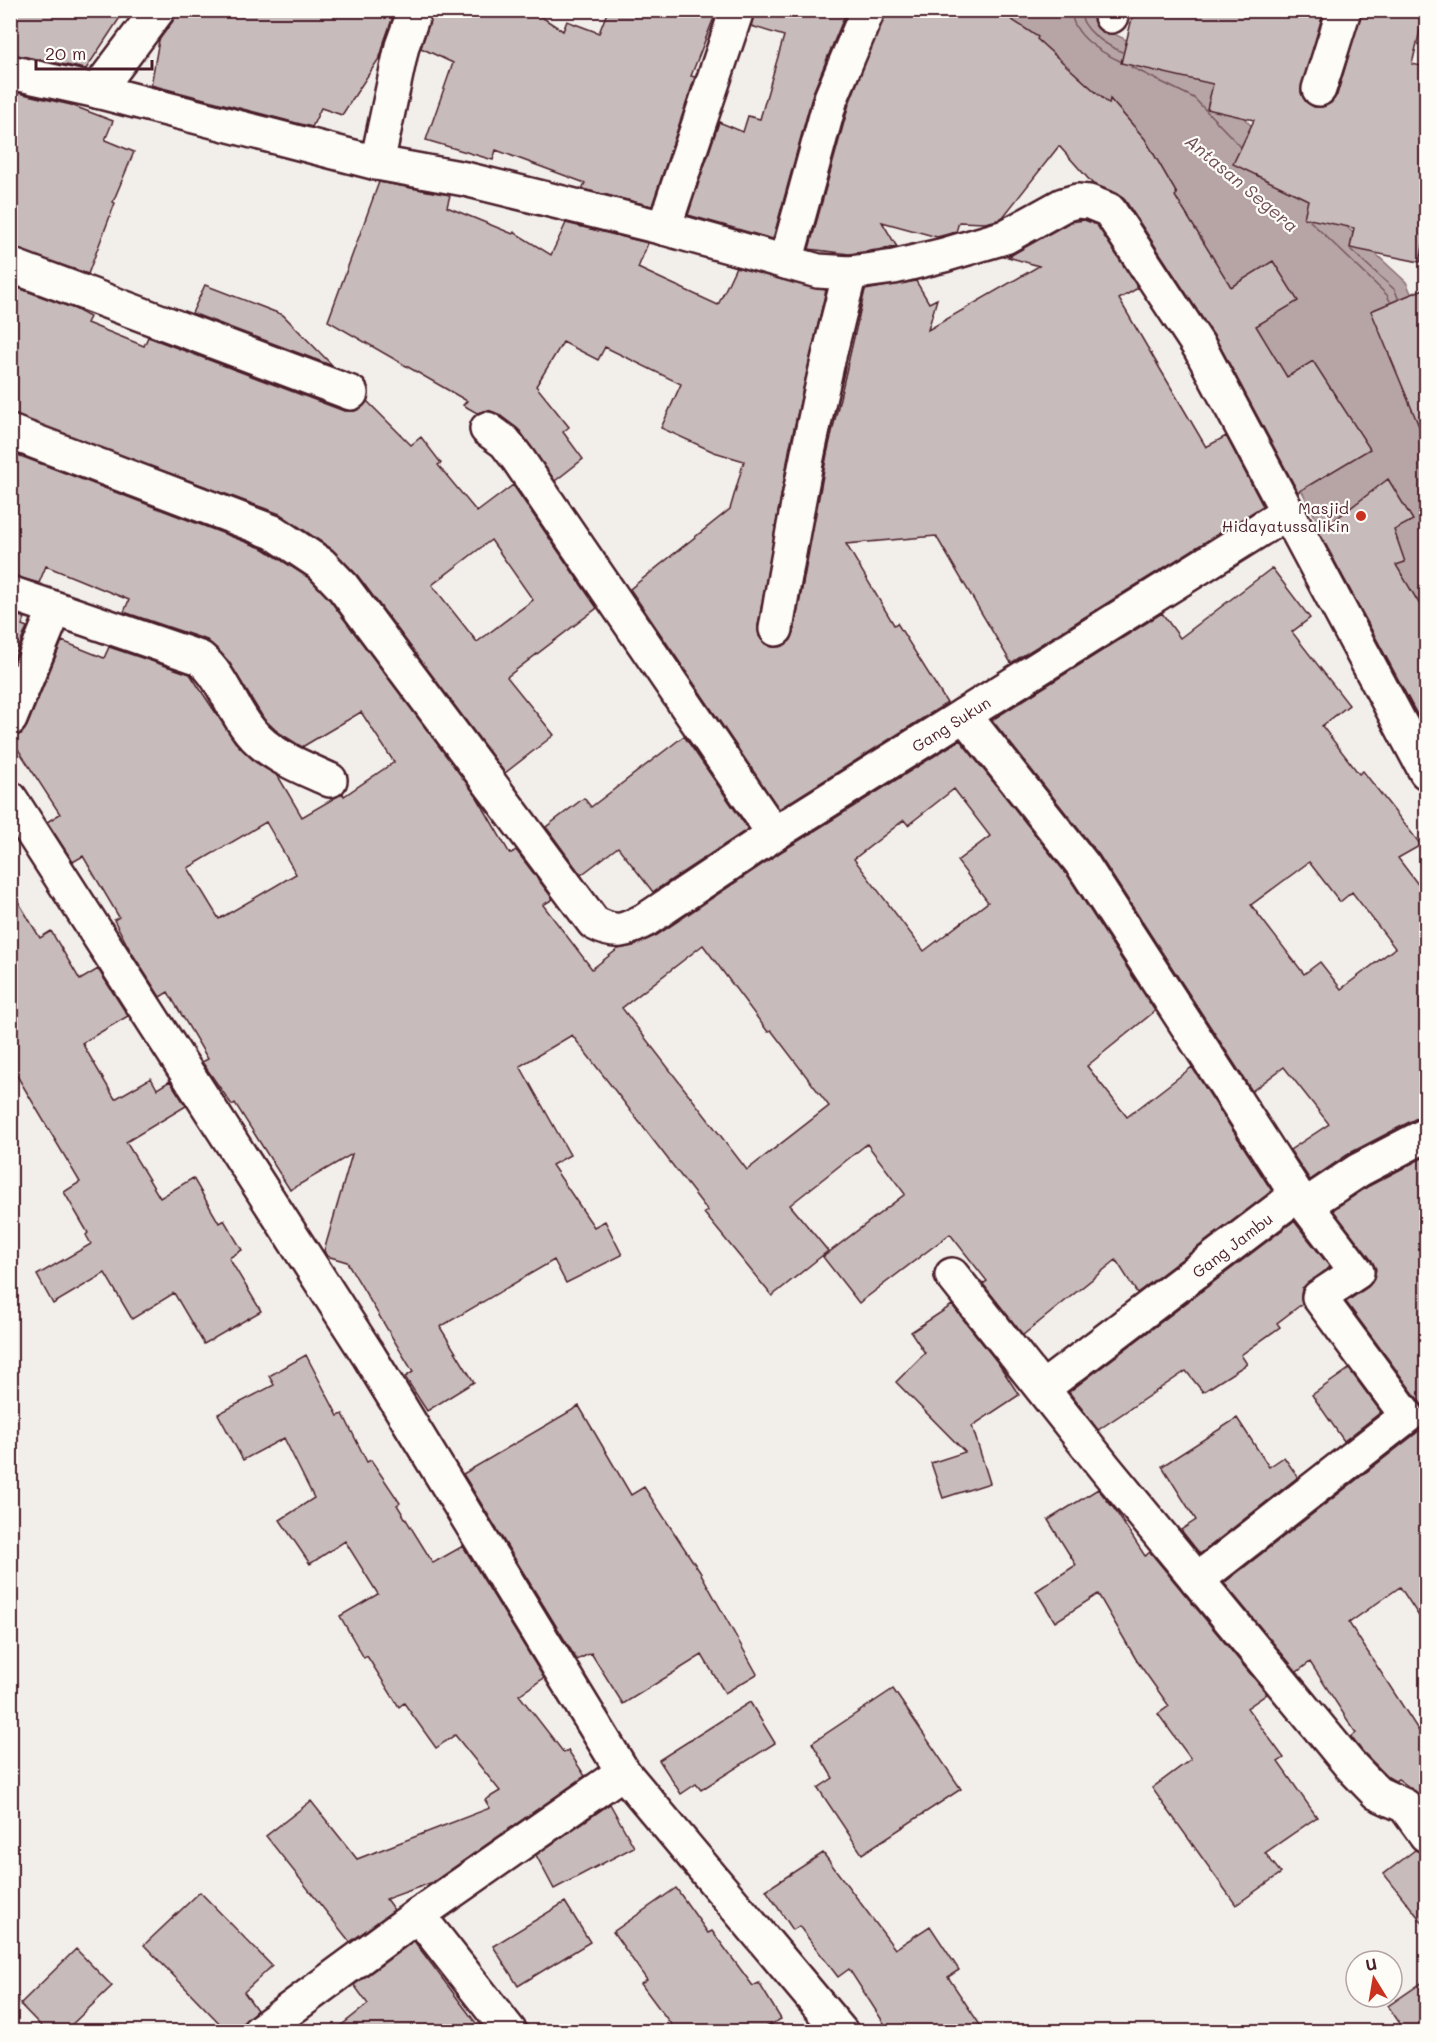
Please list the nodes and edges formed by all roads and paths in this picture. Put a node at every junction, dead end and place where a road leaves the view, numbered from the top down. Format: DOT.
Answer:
graph roads {
  1 [pos="158,10"];
  2 [pos="415,10"];
  3 [pos="737,10"];
  4 [pos="868,10"];
  5 [pos="1344,10"];
  6 [pos="10,72"];
  7 [pos="1319,89"];
  8 [pos="98,91"];
  9 [pos="377,163"];
  10 [pos="664,228"];
  11 [pos="786,262"];
  12 [pos="10,265"];
  13 [pos="850,273"];
  14 [pos="351,393"];
  15 [pos="487,429"];
  16 [pos="10,432"];
  17 [pos="1288,512"];
  18 [pos="10,593"];
  19 [pos="55,609"];
  20 [pos="777,629"];
  21 [pos="964,715"];
  22 [pos="10,719"];
  23 [pos="1426,772"];
  24 [pos="330,780"];
  25 [pos="10,798"];
  26 [pos="774,834"];
  27 [pos="1426,1135"];
  28 [pos="1302,1200"];
  29 [pos="952,1275"];
  30 [pos="1043,1388"];
  31 [pos="1197,1580"];
  32 [pos="623,1772"];
  33 [pos="1416,1798"];
  34 [pos="1426,1835"];
  35 [pos="418,1915"];
  36 [pos="259,2031"];
  37 [pos="510,2031"];
  38 [pos="841,2031"];
  1 -- 8 [label="street"];
  2 -- 9 [label="street"];
  3 -- 10 [label="street"];
  4 -- 11 [label="street"];
  5 -- 7 [label="street"];
  6 -- 8 [label="street"];
  8 -- 9 [label="street"];
  9 -- 10 [label="street"];
  10 -- 11 [label="street"];
  11 -- 13 [label="street"];
  12 -- 14 [label="street"];
  13 -- 17 [label="street"];
  13 -- 20 [label="street"];
  15 -- 26 [label="street"];
  16 -- 26 [label="street, Gang Sukun"];
  17 -- 21 [label="street, Gang Sukun"];
  17 -- 23 [label="street"];
  18 -- 19 [label="street"];
  19 -- 22 [label="street"];
  19 -- 24 [label="street"];
  21 -- 26 [label="street, Gang Sukun"];
  21 -- 28 [label="street"];
  25 -- 32 [label="street"];
  27 -- 28 [label="street, Gang Jambu"];
  28 -- 30 [label="street, Gang Jambu"];
  28 -- 31 [label="street"];
  29 -- 30 [label="street"];
  30 -- 31 [label="street"];
  31 -- 33 [label="street"];
  32 -- 35 [label="street"];
  32 -- 38 [label="street"];
  33 -- 34 [label="street"];
  35 -- 36 [label="street"];
  35 -- 37 [label="street"];
}
